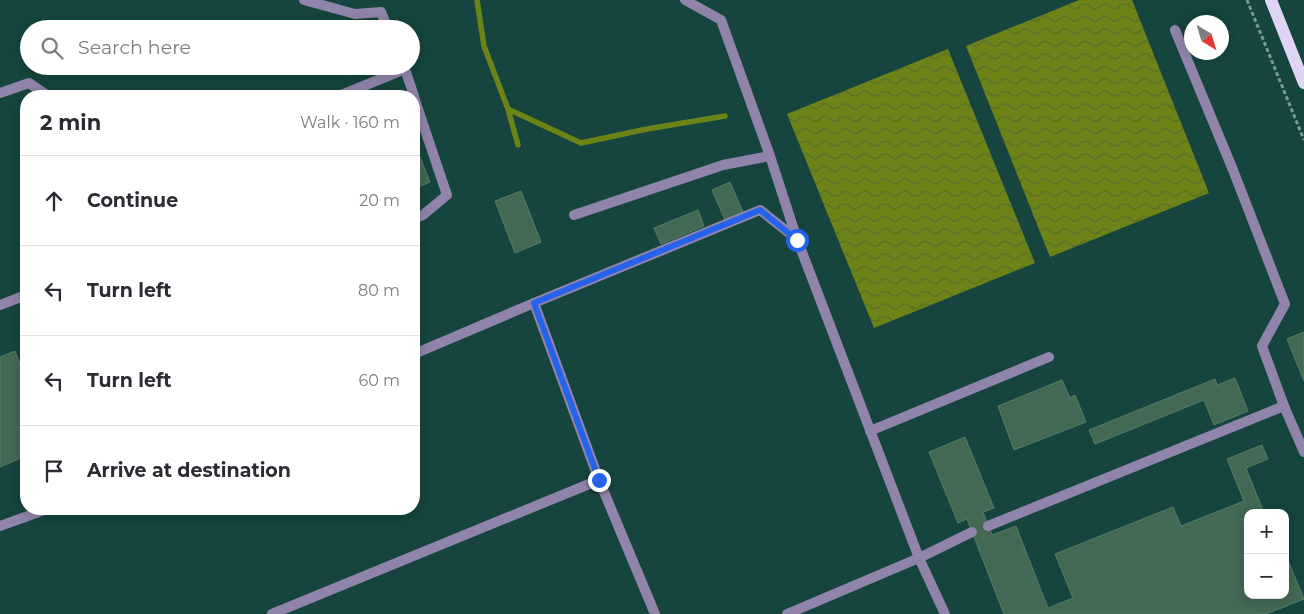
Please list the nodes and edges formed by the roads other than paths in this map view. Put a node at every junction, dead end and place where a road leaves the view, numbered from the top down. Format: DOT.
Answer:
graph roads {
  1 [pos="304,0"];
  2 [pos="684,0"];
  3 [pos="1271,0"];
  4 [pos="384,20"];
  5 [pos="1175,30"];
  6 [pos="388,75"];
  7 [pos="406,75"];
  8 [pos="1304,83"];
  9 [pos="40,90"];
  10 [pos="353,90"];
  11 [pos="412,90"];
  12 [pos="0,93"];
  13 [pos="420,114"];
  14 [pos="770,156"];
  15 [pos="574,215"];
  16 [pos="420,216"];
  17 [pos="797,240"];
  18 [pos="20,297"];
  19 [pos="534,303"];
  20 [pos="0,305"];
  21 [pos="420,351"];
  22 [pos="1049,357"];
  23 [pos="1284,406"];
  24 [pos="870,432"];
  25 [pos="1304,452"];
  26 [pos="599,480"];
  27 [pos="30,515"];
  28 [pos="0,526"];
  29 [pos="988,526"];
  30 [pos="972,532"];
  31 [pos="919,558"];
  32 [pos="272,614"];
  33 [pos="655,614"];
  34 [pos="787,614"];
  35 [pos="945,614"];
  1 -- 4 [label="lane"];
  2 -- 14 [label="lane"];
  3 -- 8 [label="main road"];
  5 -- 23 [label="lane"];
  6 -- 10 [label="lane"];
  7 -- 11 [label="lane"];
  9 -- 12 [label="lane"];
  13 -- 16 [label="lane"];
  14 -- 15 [label="lane"];
  14 -- 17 [label="lane"];
  17 -- 19 [label="lane"];
  17 -- 24 [label="lane"];
  18 -- 20 [label="lane"];
  19 -- 21 [label="lane"];
  19 -- 26 [label="lane"];
  22 -- 24 [label="lane"];
  23 -- 25 [label="lane"];
  23 -- 29 [label="lane"];
  24 -- 31 [label="lane"];
  26 -- 32 [label="lane"];
  26 -- 33 [label="lane"];
  27 -- 28 [label="lane"];
  30 -- 31 [label="lane"];
  31 -- 34 [label="lane"];
  31 -- 35 [label="lane"];
}
